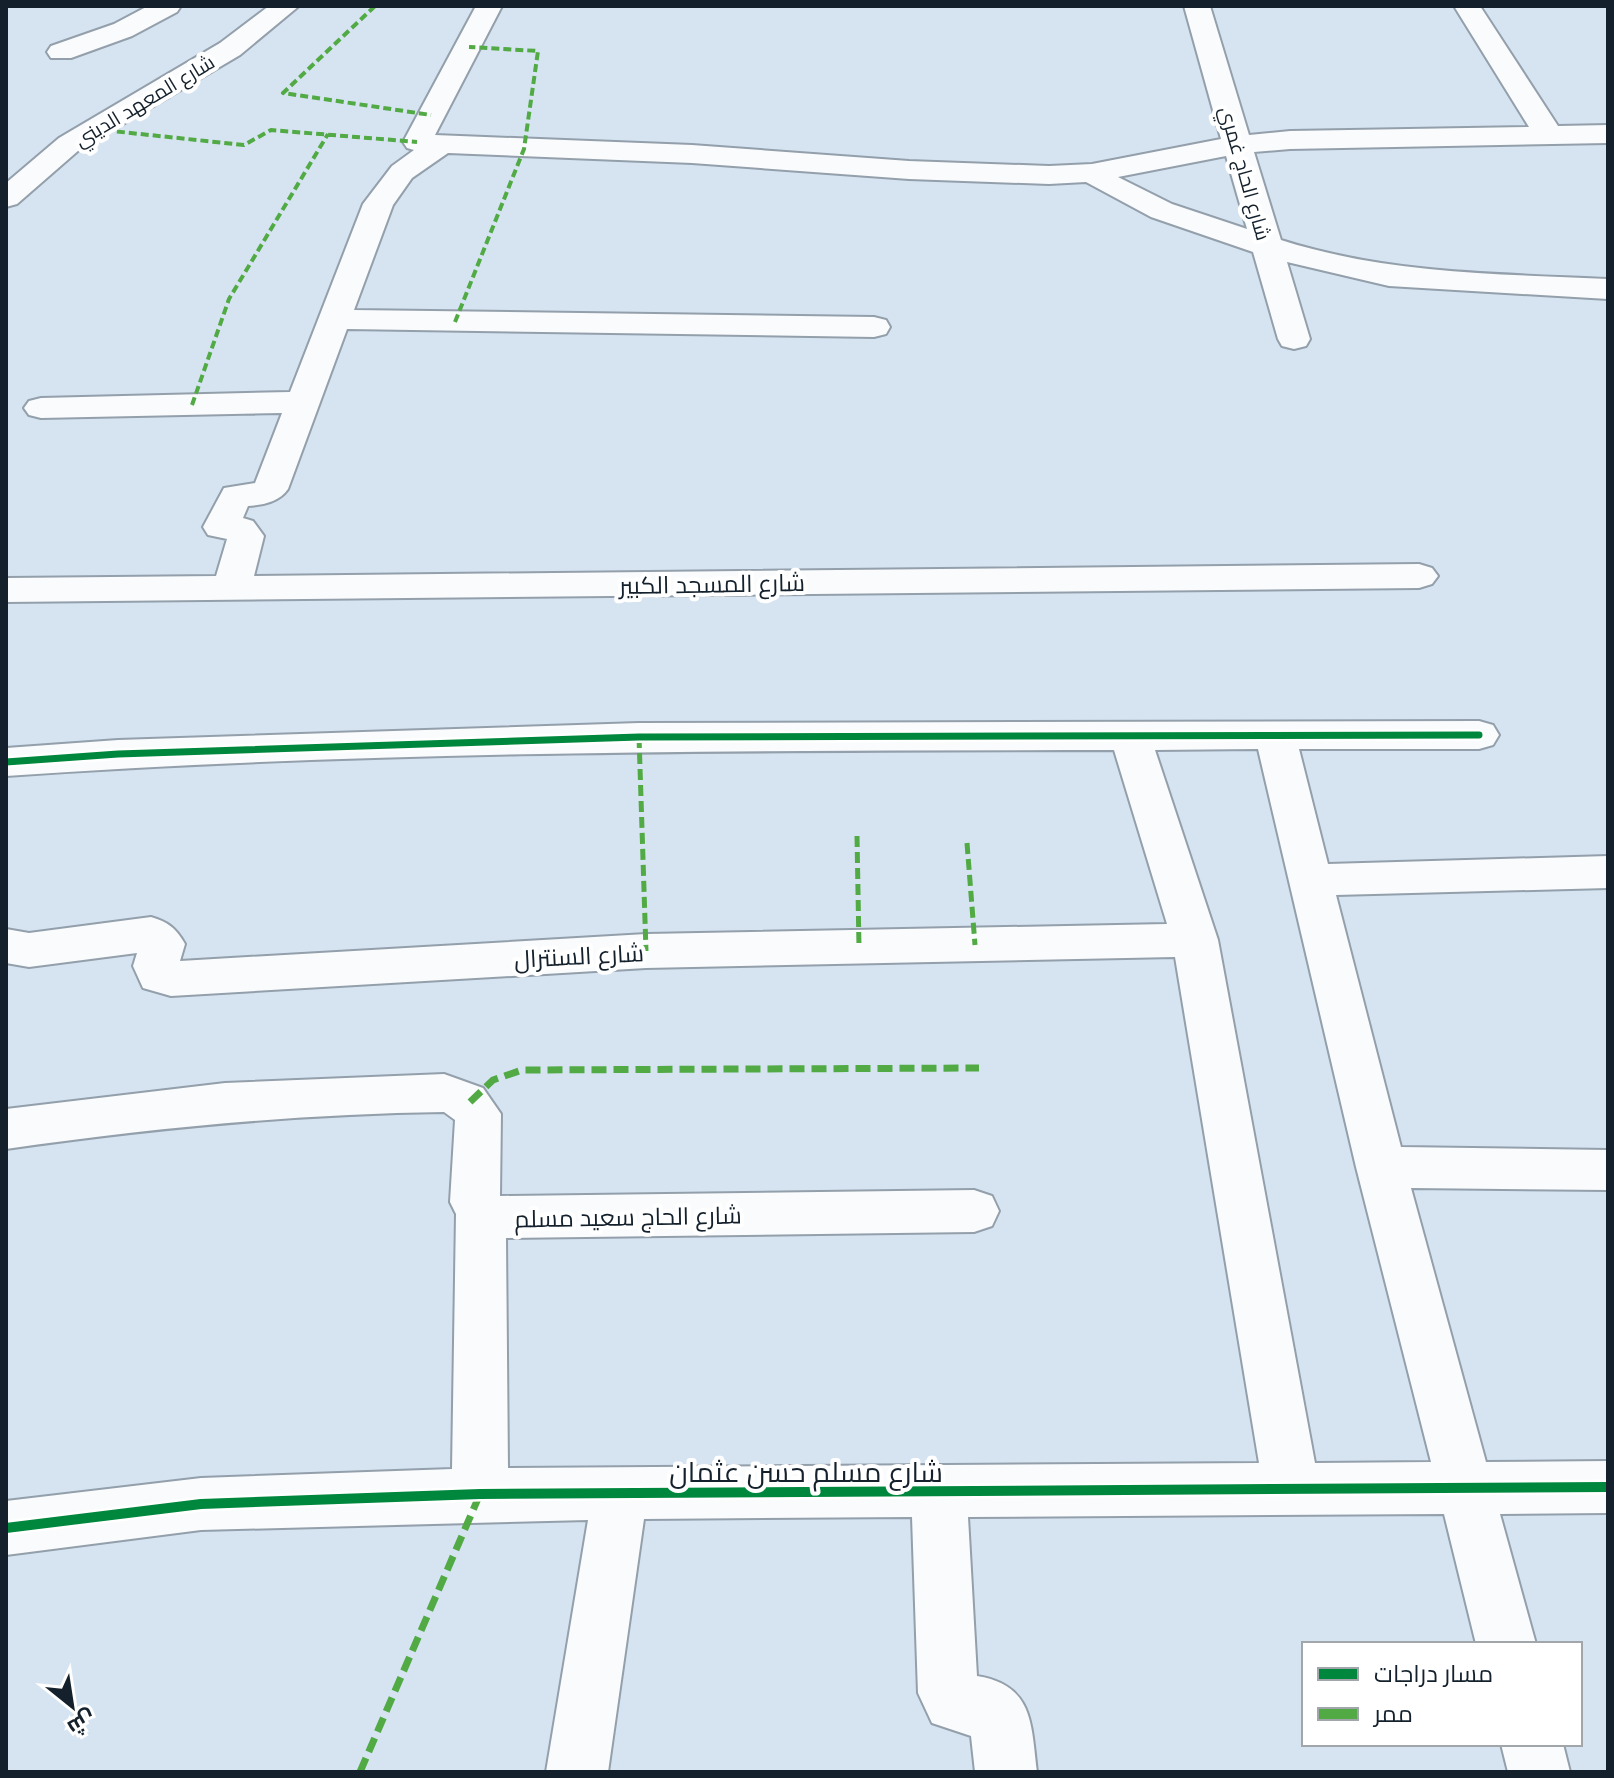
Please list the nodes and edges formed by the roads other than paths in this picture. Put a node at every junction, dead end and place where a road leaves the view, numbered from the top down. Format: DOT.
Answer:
graph roads {
  1 [pos="168,6"];
  2 [pos="286,6"];
  3 [pos="489,6"];
  4 [pos="1197,6"];
  5 [pos="1467,6"];
  6 [pos="61,52"];
  7 [pos="1608,134"];
  8 [pos="1549,135"];
  9 [pos="440,145"];
  10 [pos="1237,145"];
  11 [pos="1092,173"];
  12 [pos="7,196"];
  13 [pos="1267,246"];
  14 [pos="1608,289"];
  15 [pos="335,319"];
  16 [pos="874,327"];
  17 [pos="1294,339"];
  18 [pos="303,402"];
  19 [pos="41,408"];
  20 [pos="1419,576"];
  21 [pos="231,589"];
  22 [pos="6,590"];
  23 [pos="1479,735"];
  24 [pos="1130,736"];
  25 [pos="1275,736"];
  26 [pos="6,762"];
  27 [pos="1608,872"];
  28 [pos="1310,880"];
  29 [pos="1195,940"];
  30 [pos="6,946"];
  31 [pos="6,1129"];
  32 [pos="1381,1167"];
  33 [pos="1608,1170"];
  34 [pos="481,1211"];
  35 [pos="974,1211"];
  36 [pos="1608,1487"];
  37 [pos="1465,1488"];
  38 [pos="1292,1490"];
  39 [pos="620,1493"];
  40 [pos="939,1493"];
  41 [pos="480,1494"];
  42 [pos="6,1528"];
  43 [pos="1505,1642"];
  44 [pos="1532,1746"];
  45 [pos="577,1772"];
  46 [pos="1006,1772"];
  47 [pos="1539,1772"];
  1 -- 6 [label="street"];
  2 -- 12 [label="street, شارع المعهد الديني"];
  3 -- 9 [label="street"];
  4 -- 10 [label="street, شارع الحاج غمري"];
  5 -- 8 [label="street"];
  7 -- 8 [label="street"];
  8 -- 10 [label="street"];
  9 -- 11 [label="street"];
  9 -- 15 [label="street"];
  10 -- 11 [label="street"];
  10 -- 13 [label="street, شارع الحاج غمري"];
  11 -- 13 [label="street"];
  13 -- 14 [label="street"];
  13 -- 17 [label="street, شارع الحاج غمري"];
  15 -- 16 [label="street"];
  15 -- 18 [label="street"];
  18 -- 19 [label="street"];
  18 -- 21 [label="street"];
  20 -- 21 [label="street, شارع المسجد الكبير"];
  21 -- 22 [label="street, شارع المسجد الكبير"];
  23 -- 25 [label="street"];
  24 -- 25 [label="street"];
  24 -- 26 [label="street"];
  24 -- 29 [label="street"];
  25 -- 28 [label="street"];
  27 -- 28 [label="street"];
  28 -- 32 [label="street"];
  29 -- 30 [label="street, شارع السنترال"];
  29 -- 38 [label="street"];
  31 -- 34 [label="street, شارع الحاج سعيد مسلم"];
  32 -- 33 [label="street"];
  32 -- 37 [label="street"];
  34 -- 35 [label="street, شارع الحاج سعيد مسلم"];
  34 -- 41 [label="street"];
  36 -- 37 [label="street, شارع مسلم حسن عثمان"];
  37 -- 38 [label="street, شارع مسلم حسن عثمان"];
  37 -- 43 [label="street"];
  38 -- 40 [label="street, شارع مسلم حسن عثمان"];
  39 -- 40 [label="street, شارع مسلم حسن عثمان"];
  39 -- 41 [label="street, شارع مسلم حسن عثمان"];
  39 -- 45 [label="street"];
  40 -- 46 [label="street"];
  41 -- 42 [label="street, شارع مسلم حسن عثمان"];
  44 -- 47 [label="street"];
}
